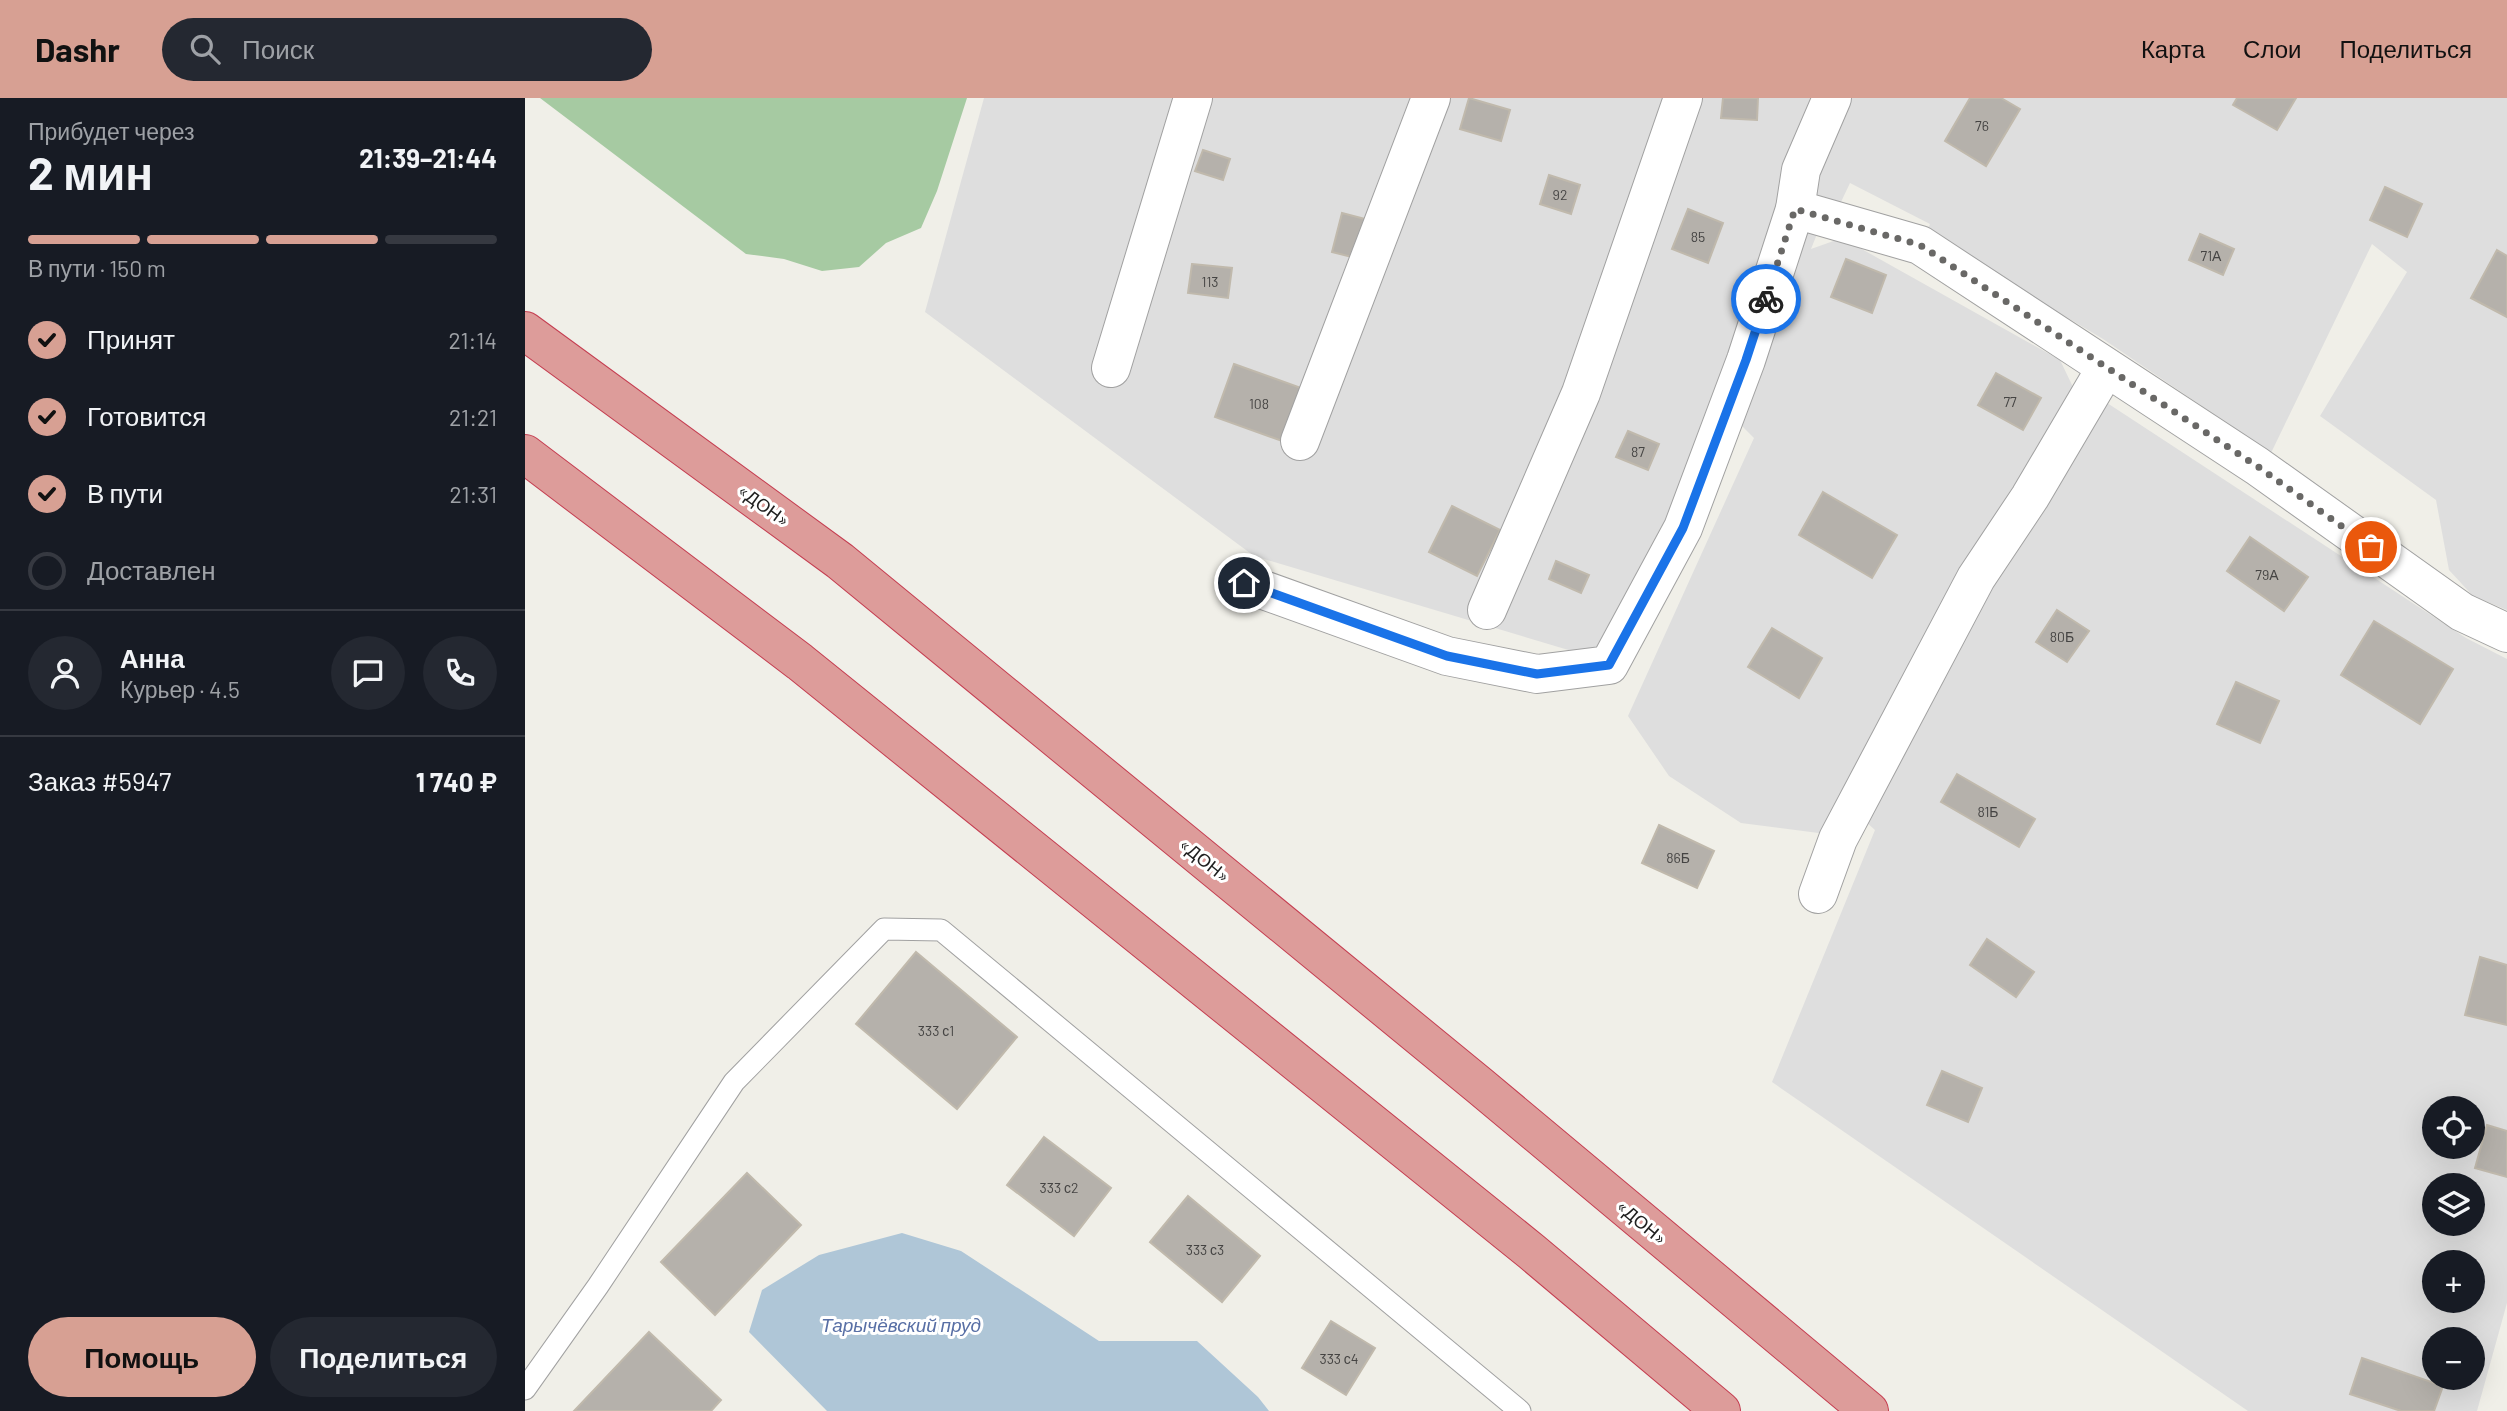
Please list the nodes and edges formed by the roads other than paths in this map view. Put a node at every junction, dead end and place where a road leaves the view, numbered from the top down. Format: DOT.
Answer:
graph roads {
  1 [pos="1193,98"];
  2 [pos="1430,98"];
  3 [pos="1683,98"];
  4 [pos="1832,98"];
  5 [pos="1795,209"];
  6 [pos="525,331"];
  7 [pos="1111,368"];
  8 [pos="2106,368"];
  9 [pos="1300,441"];
  10 [pos="525,454"];
  11 [pos="1244,583"];
  12 [pos="1487,610"];
  13 [pos="2507,633"];
  14 [pos="1818,894"];
  15 [pos="525,1389"];
  16 [pos="1520,1411"];
  17 [pos="1721,1411"];
  18 [pos="1869,1411"];
  1 -- 7 [label="street"];
  2 -- 9 [label="street"];
  3 -- 12 [label="street"];
  4 -- 5 [label="street"];
  5 -- 8 [label="street"];
  5 -- 11 [label="street"];
  6 -- 18 [label="highway, «ДОН»"];
  8 -- 13 [label="street"];
  8 -- 14 [label="street"];
  10 -- 17 [label="highway"];
  15 -- 16 [label="lane"];
}
